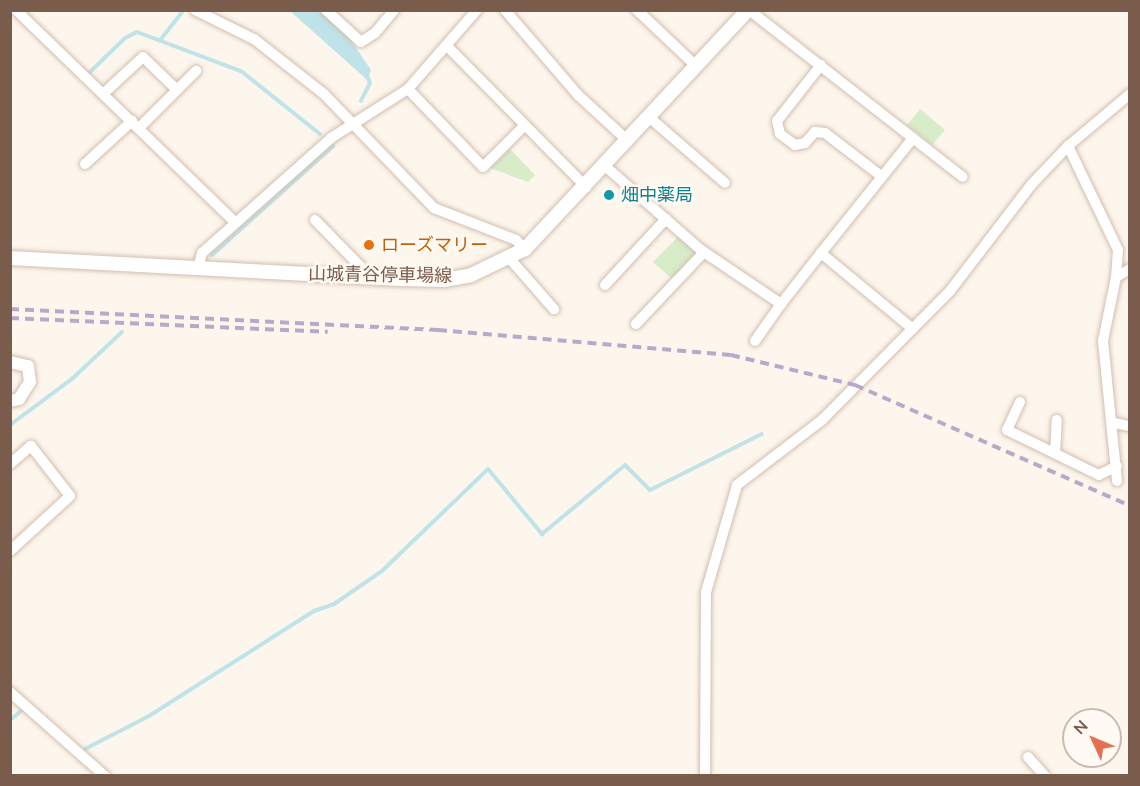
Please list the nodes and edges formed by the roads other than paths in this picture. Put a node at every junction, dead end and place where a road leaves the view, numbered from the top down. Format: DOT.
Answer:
graph roads {
  1 [pos="16,10"];
  2 [pos="195,10"];
  3 [pos="326,10"];
  4 [pos="394,10"];
  5 [pos="477,10"];
  6 [pos="505,10"];
  7 [pos="749,10"];
  8 [pos="639,11"];
  9 [pos="448,47"];
  10 [pos="821,65"];
  11 [pos="697,67"];
  12 [pos="196,71"];
  13 [pos="408,89"];
  14 [pos="177,90"];
  15 [pos="103,94"];
  16 [pos="1130,94"];
  17 [pos="650,118"];
  18 [pos="354,124"];
  19 [pos="135,125"];
  20 [pos="525,125"];
  21 [pos="913,138"];
  22 [pos="628,141"];
  23 [pos="1068,146"];
  24 [pos="85,164"];
  25 [pos="605,166"];
  26 [pos="881,176"];
  27 [pos="963,177"];
  28 [pos="725,183"];
  29 [pos="586,187"];
  30 [pos="666,219"];
  31 [pos="315,220"];
  32 [pos="236,223"];
  33 [pos="525,249"];
  34 [pos="704,252"];
  35 [pos="820,253"];
  36 [pos="10,258"];
  37 [pos="510,259"];
  38 [pos="198,268"];
  39 [pos="1130,269"];
  40 [pos="364,276"];
  41 [pos="1116,277"];
  42 [pos="605,285"];
  43 [pos="782,304"];
  44 [pos="554,309"];
  45 [pos="636,324"];
  46 [pos="913,328"];
  47 [pos="755,341"];
  48 [pos="10,362"];
  49 [pos="10,401"];
  50 [pos="1020,402"];
  51 [pos="1057,420"];
  52 [pos="1114,423"];
  53 [pos="1130,426"];
  54 [pos="1055,453"];
  55 [pos="10,464"];
  56 [pos="1117,466"];
  57 [pos="1117,481"];
  58 [pos="10,551"];
  59 [pos="10,692"];
  60 [pos="1028,757"];
  61 [pos="105,776"];
  62 [pos="705,776"];
  63 [pos="1045,776"];
  1 -- 15 [label="street"];
  2 -- 18 [label="street"];
  3 -- 4 [label="street"];
  5 -- 9 [label="street"];
  6 -- 22 [label="street"];
  7 -- 10 [label="street"];
  7 -- 11 [label="main road, 山城青谷停車場線"];
  8 -- 11 [label="street"];
  9 -- 13 [label="street"];
  9 -- 20 [label="street"];
  10 -- 21 [label="street"];
  10 -- 26 [label="street"];
  11 -- 17 [label="main road, 山城青谷停車場線"];
  12 -- 14 [label="street"];
  13 -- 18 [label="street"];
  13 -- 20 [label="street"];
  14 -- 15 [label="street"];
  14 -- 19 [label="street"];
  15 -- 19 [label="street"];
  16 -- 23 [label="street"];
  17 -- 22 [label="main road, 山城青谷停車場線"];
  17 -- 28 [label="street"];
  18 -- 32 [label="street"];
  18 -- 33 [label="street"];
  19 -- 24 [label="street"];
  19 -- 32 [label="street"];
  20 -- 29 [label="street"];
  21 -- 26 [label="street"];
  21 -- 27 [label="street"];
  22 -- 25 [label="main road, 山城青谷停車場線"];
  23 -- 41 [label="street"];
  23 -- 46 [label="street"];
  25 -- 29 [label="main road, 山城青谷停車場線"];
  25 -- 30 [label="street"];
  26 -- 35 [label="street"];
  29 -- 33 [label="main road, 山城青谷停車場線"];
  30 -- 34 [label="street"];
  30 -- 42 [label="street"];
  31 -- 40 [label="street"];
  32 -- 38 [label="street"];
  33 -- 37 [label="main road, 山城青谷停車場線"];
  34 -- 43 [label="street"];
  34 -- 45 [label="street"];
  35 -- 43 [label="street"];
  35 -- 46 [label="street"];
  36 -- 38 [label="main road, 山城青谷停車場線"];
  37 -- 40 [label="main road, 山城青谷停車場線"];
  37 -- 44 [label="street"];
  38 -- 40 [label="main road, 山城青谷停車場線"];
  39 -- 41 [label="street"];
  41 -- 52 [label="street"];
  43 -- 47 [label="street"];
  46 -- 62 [label="street"];
  48 -- 49 [label="street"];
  50 -- 54 [label="street"];
  51 -- 54 [label="street"];
  52 -- 53 [label="street"];
  52 -- 56 [label="street"];
  54 -- 56 [label="street"];
  55 -- 58 [label="street"];
  56 -- 57 [label="street"];
  59 -- 61 [label="street"];
  60 -- 63 [label="street"];
}
